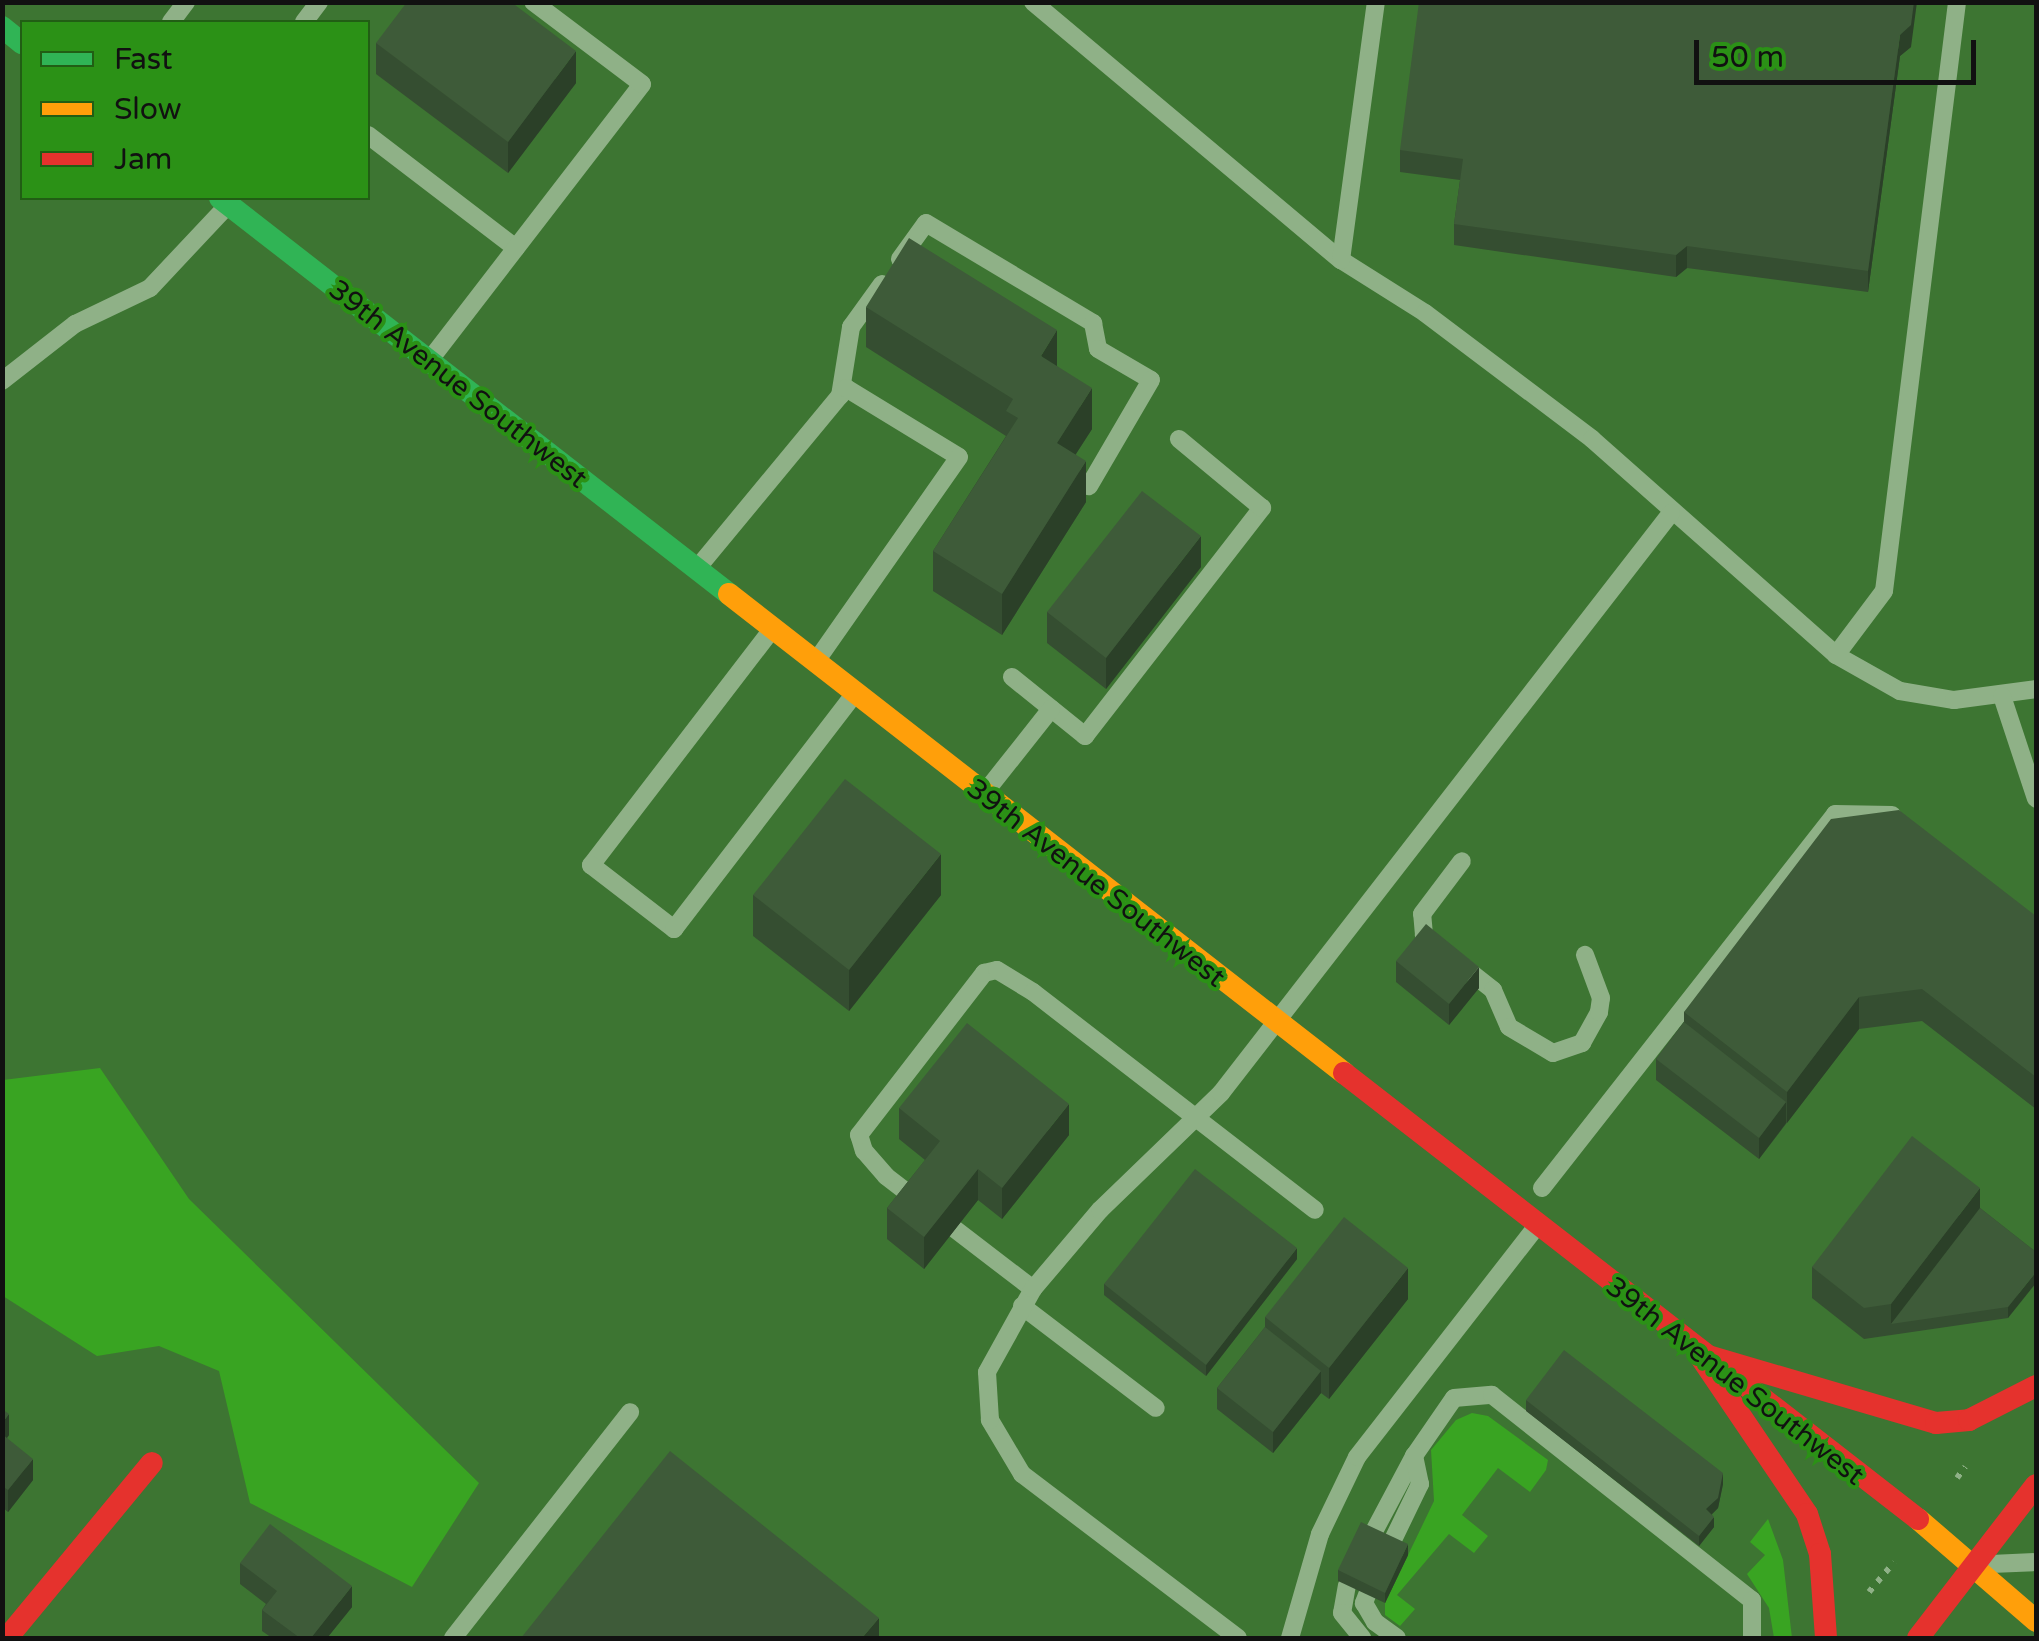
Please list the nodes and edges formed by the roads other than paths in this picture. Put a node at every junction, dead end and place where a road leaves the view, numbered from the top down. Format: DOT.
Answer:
graph roads {
  1 [pos="533,2"];
  2 [pos="1034,2"];
  3 [pos="1376,2"];
  4 [pos="1957,2"];
  5 [pos="370,137"];
  6 [pos="225,201"];
  7 [pos="516,248"];
  8 [pos="1340,260"];
  9 [pos="428,361"];
  10 [pos="2,381"];
  11 [pos="840,396"];
  12 [pos="1179,438"];
  13 [pos="1088,486"];
  14 [pos="1672,512"];
  15 [pos="696,570"];
  16 [pos="772,629"];
  17 [pos="1836,655"];
  18 [pos="815,663"];
  19 [pos="1012,677"];
  20 [pos="2036,689"];
  21 [pos="854,694"];
  22 [pos="2002,696"];
  23 [pos="1051,709"];
  24 [pos="984,794"];
  25 [pos="2036,799"];
  26 [pos="1918,826"];
  27 [pos="1462,861"];
  28 [pos="1585,955"];
  29 [pos="1277,1024"];
  30 [pos="1196,1118"];
  31 [pos="1542,1188"];
  32 [pos="1315,1210"];
  33 [pos="1536,1226"];
  34 [pos="1033,1289"];
  35 [pos="1022,1306"];
  36 [pos="1698,1352"];
  37 [pos="2036,1386"];
  38 [pos="1156,1408"];
  39 [pos="630,1412"];
  40 [pos="1414,1456"];
  41 [pos="152,1463"];
  42 [pos="2036,1485"];
  43 [pos="1370,1537"];
  44 [pos="1390,1546"];
  45 [pos="2036,1562"];
  46 [pos="1975,1564"];
  47 [pos="1347,1586"];
  48 [pos="1367,1595"];
  49 [pos="2036,1621"];
  50 [pos="7,1638"];
  51 [pos="452,1638"];
  52 [pos="1238,1638"];
  53 [pos="1290,1638"];
  54 [pos="1362,1638"];
  55 [pos="1397,1638"];
  56 [pos="1752,1638"];
  57 [pos="1826,1638"];
  58 [pos="1918,1638"];
  1 -- 7 [label="lane"];
  2 -- 8 [label="lane"];
  3 -- 8 [label="lane"];
  4 -- 17 [label="lane"];
  5 -- 7 [label="lane"];
  6 -- 9 [label="main road, 39th Avenue Southwest"];
  6 -- 10 [label="lane"];
  7 -- 9 [label="lane"];
  8 -- 14 [label="lane"];
  9 -- 15 [label="main road, 39th Avenue Southwest"];
  11 -- 13 [label="lane"];
  11 -- 15 [label="lane"];
  11 -- 18 [label="lane"];
  12 -- 23 [label="lane"];
  14 -- 17 [label="lane"];
  14 -- 29 [label="lane"];
  15 -- 16 [label="main road, 39th Avenue Southwest"];
  16 -- 18 [label="main road, 39th Avenue Southwest"];
  16 -- 21 [label="lane"];
  17 -- 22 [label="lane"];
  18 -- 21 [label="main road, 39th Avenue Southwest"];
  19 -- 23 [label="lane"];
  20 -- 22 [label="lane"];
  21 -- 24 [label="main road, 39th Avenue Southwest"];
  22 -- 25 [label="lane"];
  23 -- 24 [label="lane"];
  24 -- 29 [label="main road, 39th Avenue Southwest"];
  26 -- 31 [label="lane"];
  27 -- 28 [label="lane"];
  29 -- 30 [label="lane"];
  29 -- 33 [label="main road, 39th Avenue Southwest"];
  30 -- 32 [label="lane"];
  30 -- 34 [label="lane"];
  30 -- 34 [label="lane"];
  33 -- 36 [label="main road, 39th Avenue Southwest"];
  33 -- 53 [label="lane"];
  34 -- 35 [label="lane"];
  35 -- 38 [label="lane"];
  35 -- 52 [label="lane"];
  36 -- 37 [label="main road"];
  36 -- 46 [label="main road, 39th Avenue Southwest"];
  36 -- 57 [label="main road"];
  39 -- 51 [label="lane"];
  40 -- 43 [label="lane"];
  40 -- 44 [label="lane"];
  40 -- 56 [label="lane"];
  41 -- 50 [label="main road"];
  42 -- 46 [label="main road"];
  45 -- 46 [label="lane"];
  46 -- 49 [label="main road, 39th Avenue Southwest"];
  46 -- 58 [label="main road"];
  47 -- 54 [label="lane"];
  48 -- 55 [label="lane"];
}
